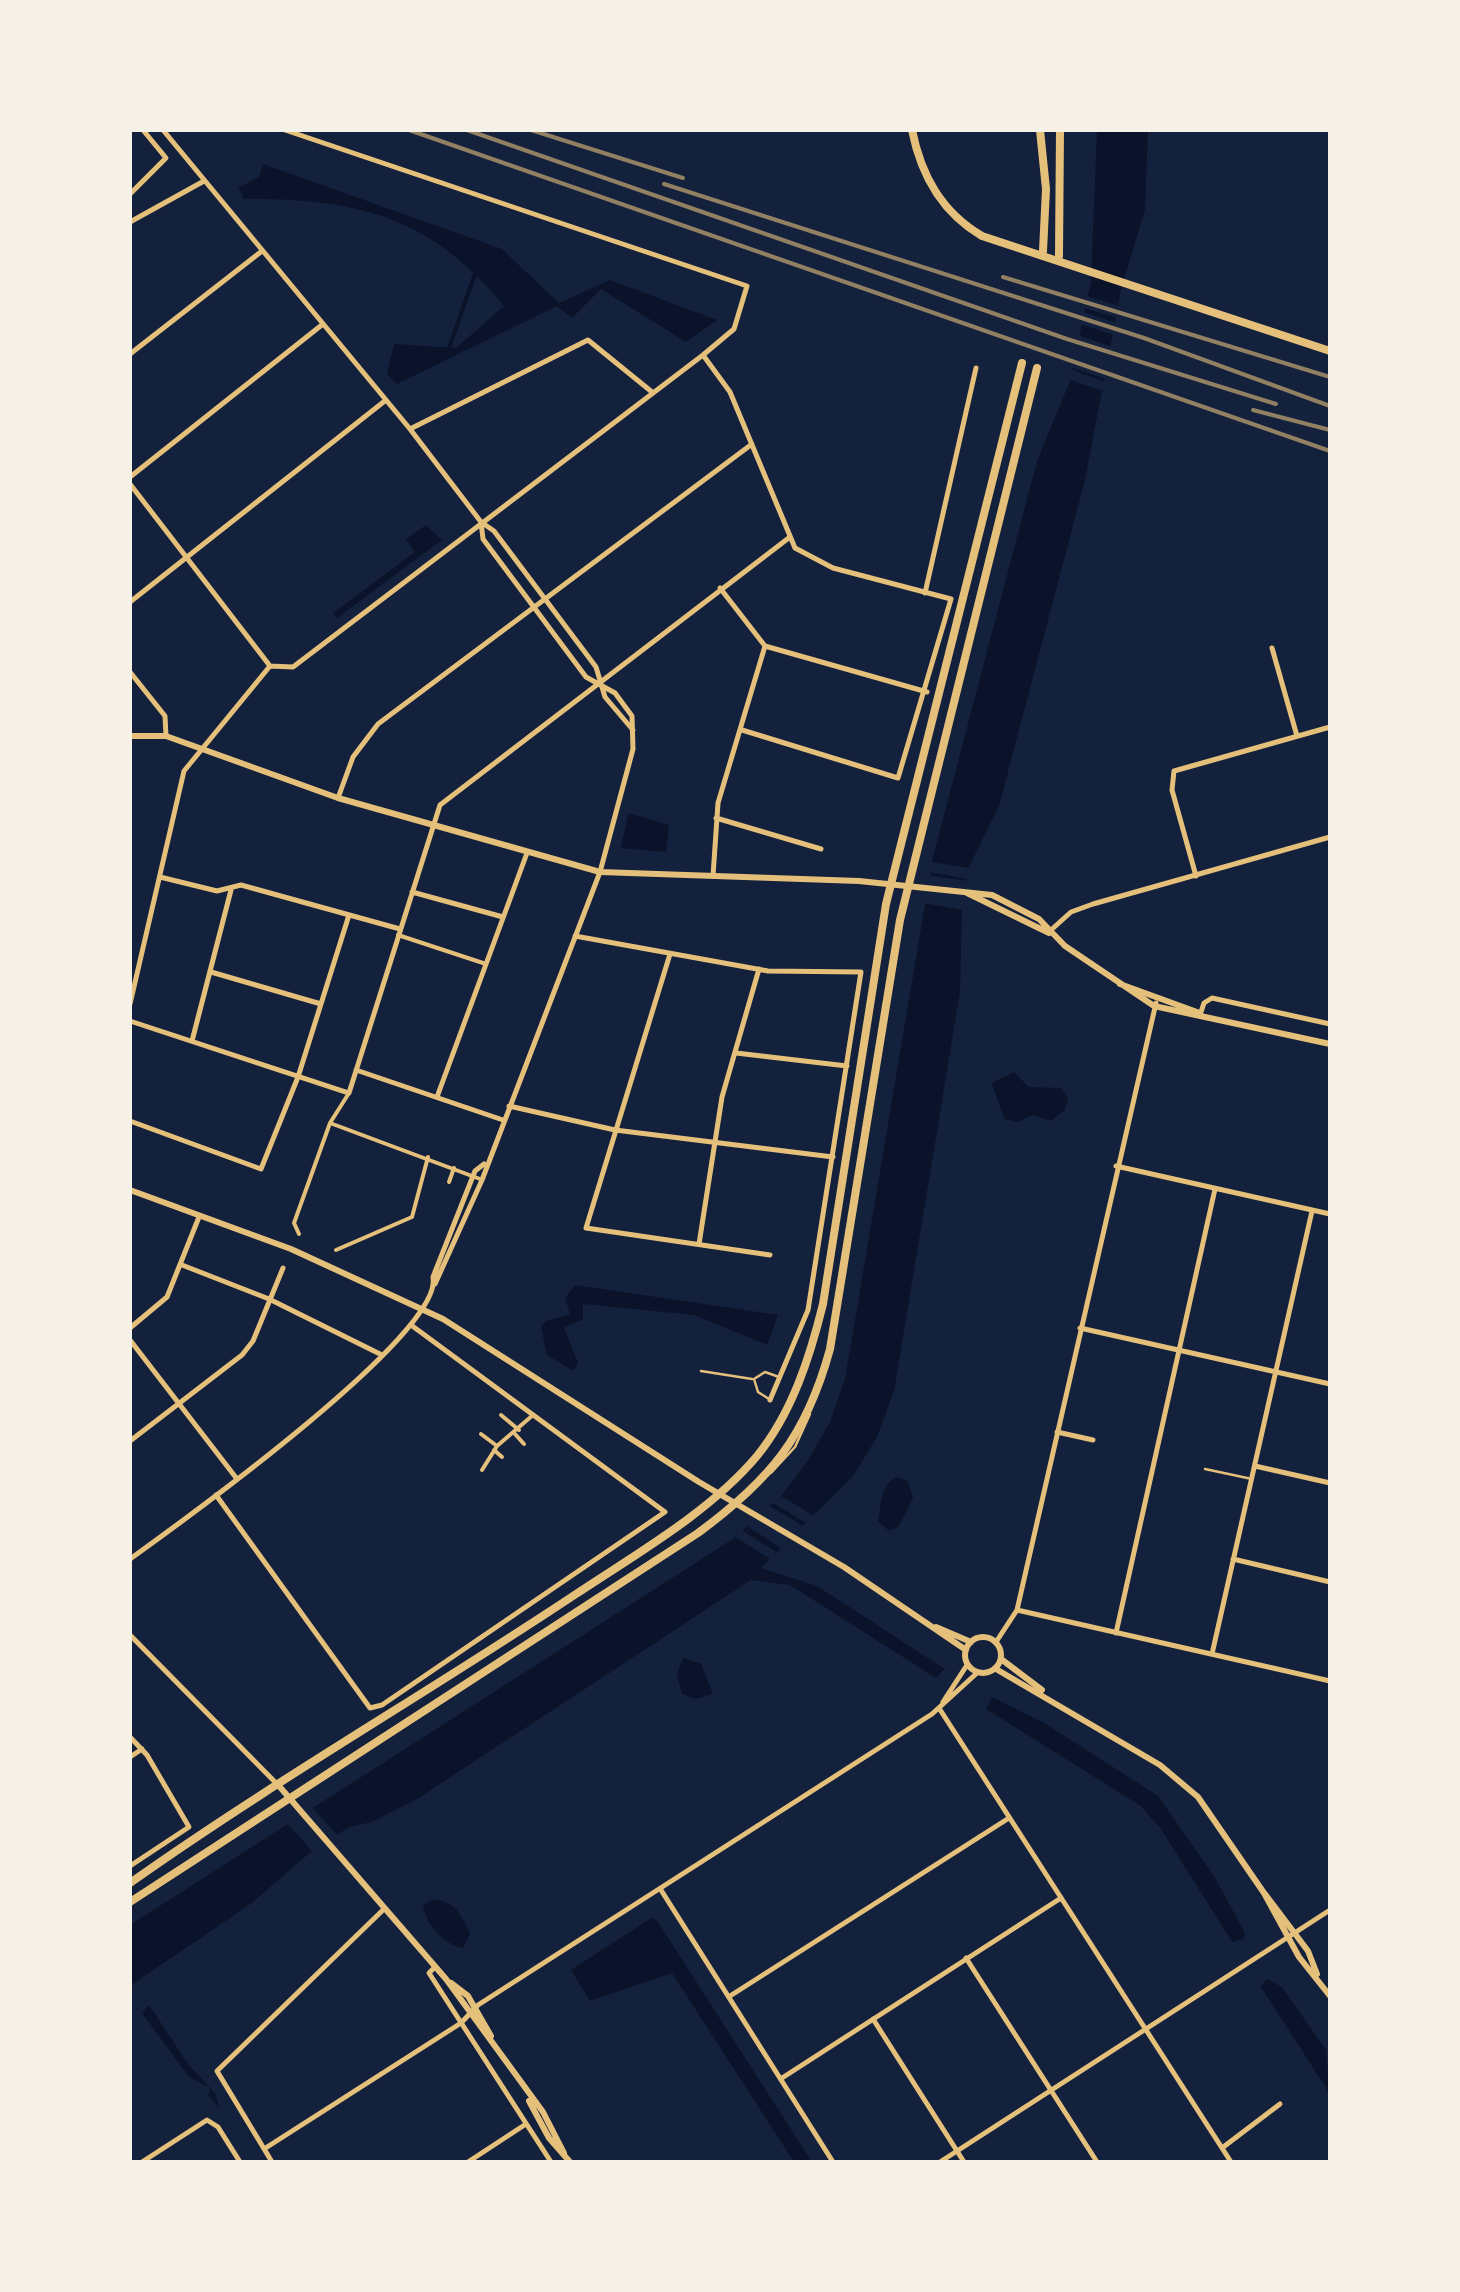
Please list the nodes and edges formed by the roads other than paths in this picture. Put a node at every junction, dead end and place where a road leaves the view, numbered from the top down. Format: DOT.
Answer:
graph roads {
  1 [pos="143,130"];
  2 [pos="162,130"];
  3 [pos="285,130"];
  4 [pos="912,130"];
  5 [pos="1040,130"];
  6 [pos="1060,130"];
  7 [pos="204,181"];
  8 [pos="130,194"];
  9 [pos="130,222"];
  10 [pos="1043,250"];
  11 [pos="262,251"];
  12 [pos="1059,256"];
  13 [pos="323,324"];
  14 [pos="1330,351"];
  15 [pos="130,354"];
  16 [pos="703,355"];
  17 [pos="1022,363"];
  18 [pos="976,368"];
  19 [pos="1036,368"];
  20 [pos="653,392"];
  21 [pos="386,400"];
  22 [pos="410,429"];
  23 [pos="752,444"];
  24 [pos="130,481"];
  25 [pos="481,522"];
  26 [pos="790,538"];
  27 [pos="186,559"];
  28 [pos="720,588"];
  29 [pos="925,593"];
  30 [pos="542,598"];
  31 [pos="130,602"];
  32 [pos="532,606"];
  33 [pos="765,646"];
  34 [pos="1272,648"];
  35 [pos="270,666"];
  36 [pos="130,672"];
  37 [pos="600,682"];
  38 [pos="927,692"];
  39 [pos="1330,727"];
  40 [pos="633,730"];
  41 [pos="742,730"];
  42 [pos="130,736"];
  43 [pos="166,736"];
  44 [pos="1297,736"];
  45 [pos="197,750"];
  46 [pos="338,798"];
  47 [pos="716,818"];
  48 [pos="433,827"];
  49 [pos="1330,836"];
  50 [pos="820,849"];
  51 [pos="527,854"];
  52 [pos="600,872"];
  53 [pos="1196,876"];
  54 [pos="160,877"];
  55 [pos="714,879"];
  56 [pos="890,884"];
  57 [pos="909,885"];
  58 [pos="230,890"];
  59 [pos="412,892"];
  60 [pos="349,916"];
  61 [pos="503,918"];
  62 [pos="399,932"];
  63 [pos="1049,932"];
  64 [pos="574,936"];
  65 [pos="670,954"];
  66 [pos="486,964"];
  67 [pos="760,969"];
  68 [pos="211,972"];
  69 [pos="1118,983"];
  70 [pos="1158,997"];
  71 [pos="130,1004"];
  72 [pos="321,1004"];
  73 [pos="1154,1006"];
  74 [pos="1200,1015"];
  75 [pos="130,1021"];
  76 [pos="1330,1024"];
  77 [pos="192,1040"];
  78 [pos="1330,1044"];
  79 [pos="735,1052"];
  80 [pos="848,1066"];
  81 [pos="356,1070"];
  82 [pos="298,1077"];
  83 [pos="349,1092"];
  84 [pos="437,1097"];
  85 [pos="509,1106"];
  86 [pos="502,1120"];
  87 [pos="130,1121"];
  88 [pos="330,1123"];
  89 [pos="614,1130"];
  90 [pos="714,1144"];
  91 [pos="833,1156"];
  92 [pos="428,1158"];
  93 [pos="485,1163"];
  94 [pos="1116,1166"];
  95 [pos="454,1168"];
  96 [pos="474,1176"];
  97 [pos="482,1180"];
  98 [pos="448,1182"];
  99 [pos="1216,1189"];
  100 [pos="130,1190"];
  101 [pos="1312,1211"];
  102 [pos="1330,1214"];
  103 [pos="200,1217"];
  104 [pos="298,1234"];
  105 [pos="699,1244"];
  106 [pos="336,1250"];
  107 [pos="770,1255"];
  108 [pos="182,1265"];
  109 [pos="283,1268"];
  110 [pos="435,1284"];
  111 [pos="269,1300"];
  112 [pos="423,1308"];
  113 [pos="411,1325"];
  114 [pos="130,1328"];
  115 [pos="1080,1328"];
  116 [pos="130,1340"];
  117 [pos="1180,1350"];
  118 [pos="380,1354"];
  119 [pos="701,1371"];
  120 [pos="1276,1372"];
  121 [pos="781,1378"];
  122 [pos="754,1379"];
  123 [pos="1330,1384"];
  124 [pos="770,1400"];
  125 [pos="180,1404"];
  126 [pos="501,1415"];
  127 [pos="533,1415"];
  128 [pos="517,1432"];
  129 [pos="1057,1432"];
  130 [pos="481,1434"];
  131 [pos="1093,1440"];
  132 [pos="130,1441"];
  133 [pos="524,1444"];
  134 [pos="496,1448"];
  135 [pos="502,1457"];
  136 [pos="1254,1466"];
  137 [pos="1205,1469"];
  138 [pos="482,1470"];
  139 [pos="237,1479"];
  140 [pos="1252,1479"];
  141 [pos="1330,1483"];
  142 [pos="718,1493"];
  143 [pos="216,1495"];
  144 [pos="739,1502"];
  145 [pos="130,1560"];
  146 [pos="1233,1560"];
  147 [pos="1330,1582"];
  148 [pos="1017,1610"];
  149 [pos="936,1626"];
  150 [pos="1116,1632"];
  151 [pos="130,1634"];
  152 [pos="971,1642"];
  153 [pos="996,1642"];
  154 [pos="966,1650"];
  155 [pos="1212,1654"];
  156 [pos="1001,1659"];
  157 [pos="968,1664"];
  158 [pos="996,1669"];
  159 [pos="977,1672"];
  160 [pos="1330,1681"];
  161 [pos="1055,1700"];
  162 [pos="939,1708"];
  163 [pos="130,1736"];
  164 [pos="142,1750"];
  165 [pos="130,1757"];
  166 [pos="279,1786"];
  167 [pos="290,1798"];
  168 [pos="1009,1818"];
  169 [pos="130,1866"];
  170 [pos="130,1884"];
  171 [pos="661,1890"];
  172 [pos="1264,1893"];
  173 [pos="1061,1898"];
  174 [pos="130,1902"];
  175 [pos="384,1910"];
  176 [pos="1330,1910"];
  177 [pos="1296,1932"];
  178 [pos="1287,1938"];
  179 [pos="966,1958"];
  180 [pos="435,1967"];
  181 [pos="1318,1978"];
  182 [pos="730,1996"];
  183 [pos="1330,1996"];
  184 [pos="474,2011"];
  185 [pos="873,2019"];
  186 [pos="461,2022"];
  187 [pos="1145,2030"];
  188 [pos="782,2078"];
  189 [pos="1052,2090"];
  190 [pos="1280,2104"];
  191 [pos="526,2124"];
  192 [pos="1222,2148"];
  193 [pos="264,2149"];
  194 [pos="957,2151"];
  195 [pos="142,2162"];
  196 [pos="240,2162"];
  197 [pos="272,2162"];
  198 [pos="468,2162"];
  199 [pos="550,2162"];
  200 [pos="570,2162"];
  201 [pos="833,2162"];
  202 [pos="940,2162"];
  203 [pos="964,2162"];
  204 [pos="1098,2162"];
  205 [pos="1230,2162"];
  1 -- 8 [label="street"];
  2 -- 7 [label="street"];
  3 -- 16 [label="street"];
  4 -- 14 [label="main road"];
  5 -- 10 [label="main road"];
  6 -- 12 [label="main road"];
  7 -- 9 [label="street"];
  7 -- 11 [label="street"];
  11 -- 13 [label="street"];
  11 -- 15 [label="street"];
  13 -- 21 [label="street"];
  13 -- 24 [label="street"];
  16 -- 20 [label="street"];
  16 -- 23 [label="street"];
  17 -- 56 [label="main road"];
  18 -- 29 [label="street"];
  19 -- 57 [label="main road"];
  20 -- 22 [label="street"];
  20 -- 25 [label="street"];
  21 -- 22 [label="street"];
  21 -- 27 [label="street"];
  22 -- 25 [label="street"];
  23 -- 26 [label="street"];
  23 -- 30 [label="street"];
  24 -- 27 [label="street"];
  25 -- 30 [label="street"];
  25 -- 32 [label="street"];
  25 -- 35 [label="street"];
  26 -- 28 [label="street"];
  26 -- 29 [label="street"];
  27 -- 31 [label="street"];
  27 -- 35 [label="street"];
  28 -- 33 [label="street"];
  28 -- 37 [label="street"];
  29 -- 38 [label="street"];
  30 -- 32 [label="street"];
  30 -- 37 [label="street"];
  32 -- 37 [label="street"];
  32 -- 46 [label="street"];
  33 -- 38 [label="street"];
  33 -- 41 [label="street"];
  34 -- 44 [label="street"];
  35 -- 45 [label="street"];
  36 -- 43 [label="street"];
  37 -- 40 [label="street"];
  37 -- 40 [label="street"];
  37 -- 48 [label="street"];
  38 -- 41 [label="street"];
  39 -- 44 [label="street"];
  40 -- 52 [label="street"];
  41 -- 47 [label="street"];
  42 -- 43 [label="street"];
  43 -- 45 [label="street"];
  44 -- 53 [label="street"];
  45 -- 46 [label="street"];
  45 -- 54 [label="street"];
  46 -- 48 [label="street"];
  47 -- 50 [label="street"];
  47 -- 55 [label="street"];
  48 -- 51 [label="street"];
  48 -- 59 [label="street"];
  49 -- 53 [label="street"];
  51 -- 52 [label="street"];
  51 -- 61 [label="street"];
  52 -- 55 [label="street"];
  52 -- 64 [label="street"];
  53 -- 63 [label="street"];
  54 -- 58 [label="street"];
  54 -- 71 [label="street"];
  55 -- 56 [label="street"];
  56 -- 57 [label="street"];
  56 -- 142 [label="main road"];
  57 -- 63 [label="street"];
  57 -- 144 [label="main road"];
  58 -- 60 [label="street"];
  58 -- 68 [label="street"];
  59 -- 61 [label="street"];
  59 -- 62 [label="street"];
  60 -- 62 [label="street"];
  60 -- 72 [label="street"];
  61 -- 66 [label="street"];
  62 -- 66 [label="street"];
  62 -- 81 [label="street"];
  63 -- 69 [label="street"];
  64 -- 65 [label="street"];
  64 -- 85 [label="street"];
  65 -- 67 [label="street"];
  65 -- 89 [label="street"];
  66 -- 84 [label="street"];
  67 -- 79 [label="street"];
  67 -- 80 [label="street"];
  68 -- 72 [label="street"];
  68 -- 77 [label="street"];
  69 -- 70 [label="street"];
  69 -- 73 [label="street"];
  70 -- 73 [label="street"];
  70 -- 74 [label="street"];
  72 -- 82 [label="street"];
  73 -- 74 [label="street"];
  73 -- 94 [label="street"];
  74 -- 76 [label="street"];
  74 -- 78 [label="street"];
  75 -- 77 [label="street"];
  77 -- 82 [label="street"];
  79 -- 80 [label="street"];
  79 -- 90 [label="street"];
  80 -- 91 [label="street"];
  81 -- 83 [label="street"];
  81 -- 84 [label="street"];
  82 -- 83 [label="street"];
  82 -- 87 [label="street"];
  83 -- 88 [label="street"];
  84 -- 86 [label="street"];
  85 -- 86 [label="street"];
  85 -- 89 [label="street"];
  86 -- 93 [label="street"];
  88 -- 92 [label="street"];
  88 -- 104 [label="street"];
  89 -- 90 [label="street"];
  89 -- 105 [label="street"];
  90 -- 91 [label="street"];
  90 -- 105 [label="street"];
  91 -- 121 [label="street"];
  92 -- 95 [label="street"];
  92 -- 106 [label="street"];
  93 -- 96 [label="street"];
  93 -- 97 [label="street"];
  94 -- 99 [label="street"];
  94 -- 115 [label="street"];
  95 -- 96 [label="street"];
  95 -- 98 [label="street"];
  96 -- 97 [label="street"];
  96 -- 110 [label="street"];
  97 -- 110 [label="street"];
  99 -- 101 [label="street"];
  99 -- 117 [label="street"];
  100 -- 103 [label="street"];
  101 -- 102 [label="street"];
  101 -- 120 [label="street"];
  103 -- 108 [label="street"];
  103 -- 112 [label="street"];
  105 -- 107 [label="street"];
  108 -- 111 [label="street"];
  108 -- 114 [label="street"];
  109 -- 111 [label="street"];
  110 -- 112 [label="street"];
  111 -- 118 [label="street"];
  111 -- 125 [label="street"];
  112 -- 113 [label="street"];
  112 -- 142 [label="street"];
  113 -- 118 [label="street"];
  113 -- 127 [label="street"];
  115 -- 117 [label="street"];
  115 -- 129 [label="street"];
  116 -- 125 [label="street"];
  117 -- 120 [label="street"];
  117 -- 150 [label="street"];
  118 -- 139 [label="street"];
  119 -- 122 [label="lane"];
  120 -- 123 [label="street"];
  120 -- 136 [label="street"];
  121 -- 122 [label="lane"];
  121 -- 124 [label="street"];
  122 -- 124 [label="lane"];
  125 -- 132 [label="street"];
  125 -- 139 [label="street"];
  126 -- 128 [label="street"];
  127 -- 128 [label="street"];
  127 -- 143 [label="street"];
  128 -- 133 [label="street"];
  128 -- 134 [label="street"];
  129 -- 131 [label="street"];
  129 -- 148 [label="street"];
  130 -- 134 [label="street"];
  134 -- 135 [label="street"];
  134 -- 138 [label="street"];
  136 -- 140 [label="street"];
  136 -- 141 [label="street"];
  137 -- 140 [label="lane"];
  139 -- 143 [label="street"];
  140 -- 146 [label="street"];
  142 -- 144 [label="street"];
  142 -- 166 [label="main road"];
  143 -- 145 [label="street"];
  144 -- 149 [label="street"];
  144 -- 167 [label="main road"];
  146 -- 147 [label="street"];
  146 -- 155 [label="street"];
  148 -- 150 [label="street"];
  148 -- 153 [label="street"];
  149 -- 152 [label="street"];
  149 -- 154 [label="street"];
  150 -- 155 [label="street"];
  151 -- 166 [label="street"];
  152 -- 153 [label="street"];
  152 -- 154 [label="street"];
  153 -- 156 [label="street"];
  154 -- 157 [label="street"];
  155 -- 160 [label="street"];
  156 -- 158 [label="street"];
  156 -- 161 [label="street"];
  157 -- 159 [label="street"];
  157 -- 162 [label="street"];
  158 -- 159 [label="street"];
  158 -- 161 [label="street"];
  159 -- 162 [label="street"];
  161 -- 172 [label="street"];
  162 -- 168 [label="street"];
  162 -- 171 [label="street"];
  163 -- 164 [label="street"];
  164 -- 165 [label="street"];
  164 -- 169 [label="street"];
  166 -- 167 [label="street"];
  166 -- 170 [label="main road"];
  167 -- 174 [label="main road"];
  167 -- 175 [label="street"];
  168 -- 173 [label="street"];
  168 -- 182 [label="street"];
  171 -- 182 [label="street"];
  171 -- 184 [label="street"];
  172 -- 177 [label="street"];
  172 -- 178 [label="street"];
  173 -- 179 [label="street"];
  173 -- 187 [label="street"];
  175 -- 180 [label="street"];
  175 -- 193 [label="street"];
  176 -- 177 [label="street"];
  177 -- 178 [label="street"];
  177 -- 181 [label="street"];
  178 -- 181 [label="street"];
  178 -- 187 [label="street"];
  179 -- 185 [label="street"];
  179 -- 189 [label="street"];
  180 -- 184 [label="street"];
  180 -- 186 [label="street"];
  181 -- 183 [label="street"];
  182 -- 188 [label="street"];
  184 -- 186 [label="street"];
  184 -- 200 [label="street"];
  185 -- 188 [label="street"];
  185 -- 194 [label="street"];
  186 -- 191 [label="street"];
  186 -- 193 [label="street"];
  187 -- 189 [label="street"];
  187 -- 192 [label="street"];
  188 -- 201 [label="street"];
  189 -- 194 [label="street"];
  189 -- 204 [label="street"];
  190 -- 192 [label="street"];
  191 -- 198 [label="street"];
  191 -- 199 [label="street"];
  192 -- 205 [label="street"];
  193 -- 197 [label="street"];
  194 -- 202 [label="street"];
  194 -- 203 [label="street"];
  195 -- 196 [label="street"];
}
